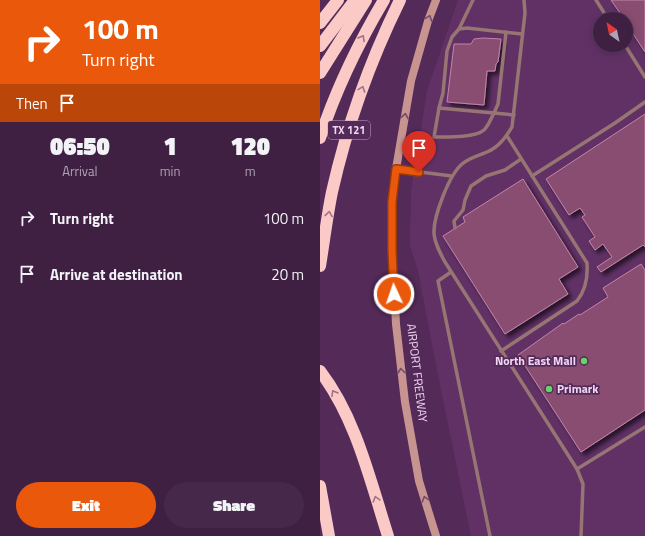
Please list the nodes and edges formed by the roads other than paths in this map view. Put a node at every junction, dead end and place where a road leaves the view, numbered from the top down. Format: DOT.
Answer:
graph roads {
  1 [pos="338,0"];
  2 [pos="355,0"];
  3 [pos="366,0"];
  4 [pos="384,0"];
  5 [pos="400,0"];
  6 [pos="436,0"];
  7 [pos="473,0"];
  8 [pos="524,0"];
  9 [pos="596,0"];
  10 [pos="604,12"];
  11 [pos="320,23"];
  12 [pos="459,29"];
  13 [pos="506,32"];
  14 [pos="522,34"];
  15 [pos="320,46"];
  16 [pos="629,52"];
  17 [pos="320,73"];
  18 [pos="645,77"];
  19 [pos="645,102"];
  20 [pos="439,108"];
  21 [pos="494,113"];
  22 [pos="514,115"];
  23 [pos="506,136"];
  24 [pos="320,138"];
  25 [pos="521,159"];
  26 [pos="396,169"];
  27 [pos="452,176"];
  28 [pos="532,176"];
  29 [pos="455,228"];
  30 [pos="320,266"];
  31 [pos="451,272"];
  32 [pos="501,351"];
  33 [pos="320,371"];
  34 [pos="645,427"];
  35 [pos="577,470"];
  36 [pos="320,486"];
  37 [pos="329,536"];
  38 [pos="388,536"];
  39 [pos="436,536"];
  40 [pos="490,536"];
  41 [pos="581,536"];
  1 -- 11 [label="highway"];
  2 -- 15 [label="highway"];
  3 -- 17 [label="highway"];
  24 -- 4 [label="highway, one-way"];
  30 -- 5 [label="highway, TX 121, one-way"];
  26 -- 6 [label="main road, AIRPORT FREEWAY, one-way"];
  7 -- 12 [label="lane"];
  8 -- 14 [label="lane"];
  9 -- 10 [label="lane"];
  12 -- 13 [label="lane"];
  12 -- 20 [label="lane"];
  13 -- 14 [label="lane"];
  13 -- 21 [label="lane"];
  14 -- 22 [label="lane"];
  16 -- 18 [label="lane"];
  19 -- 28 [label="lane"];
  20 -- 21 [label="lane"];
  20 -- 21 [label="lane"];
  21 -- 22 [label="lane"];
  22 -- 23 [label="lane"];
  23 -- 25 [label="lane"];
  23 -- 27 [label="lane"];
  25 -- 28 [label="lane"];
  25 -- 29 [label="lane"];
  26 -- 27 [label="lane"];
  39 -- 26 [label="main road, AIRPORT FREEWAY, one-way"];
  27 -- 31 [label="lane"];
  28 -- 32 [label="lane"];
  31 -- 32 [label="lane"];
  31 -- 40 [label="lane"];
  32 -- 35 [label="lane"];
  38 -- 33 [label="highway, one-way"];
  34 -- 35 [label="lane"];
  35 -- 41 [label="lane"];
  36 -- 37 [label="highway"];
}
